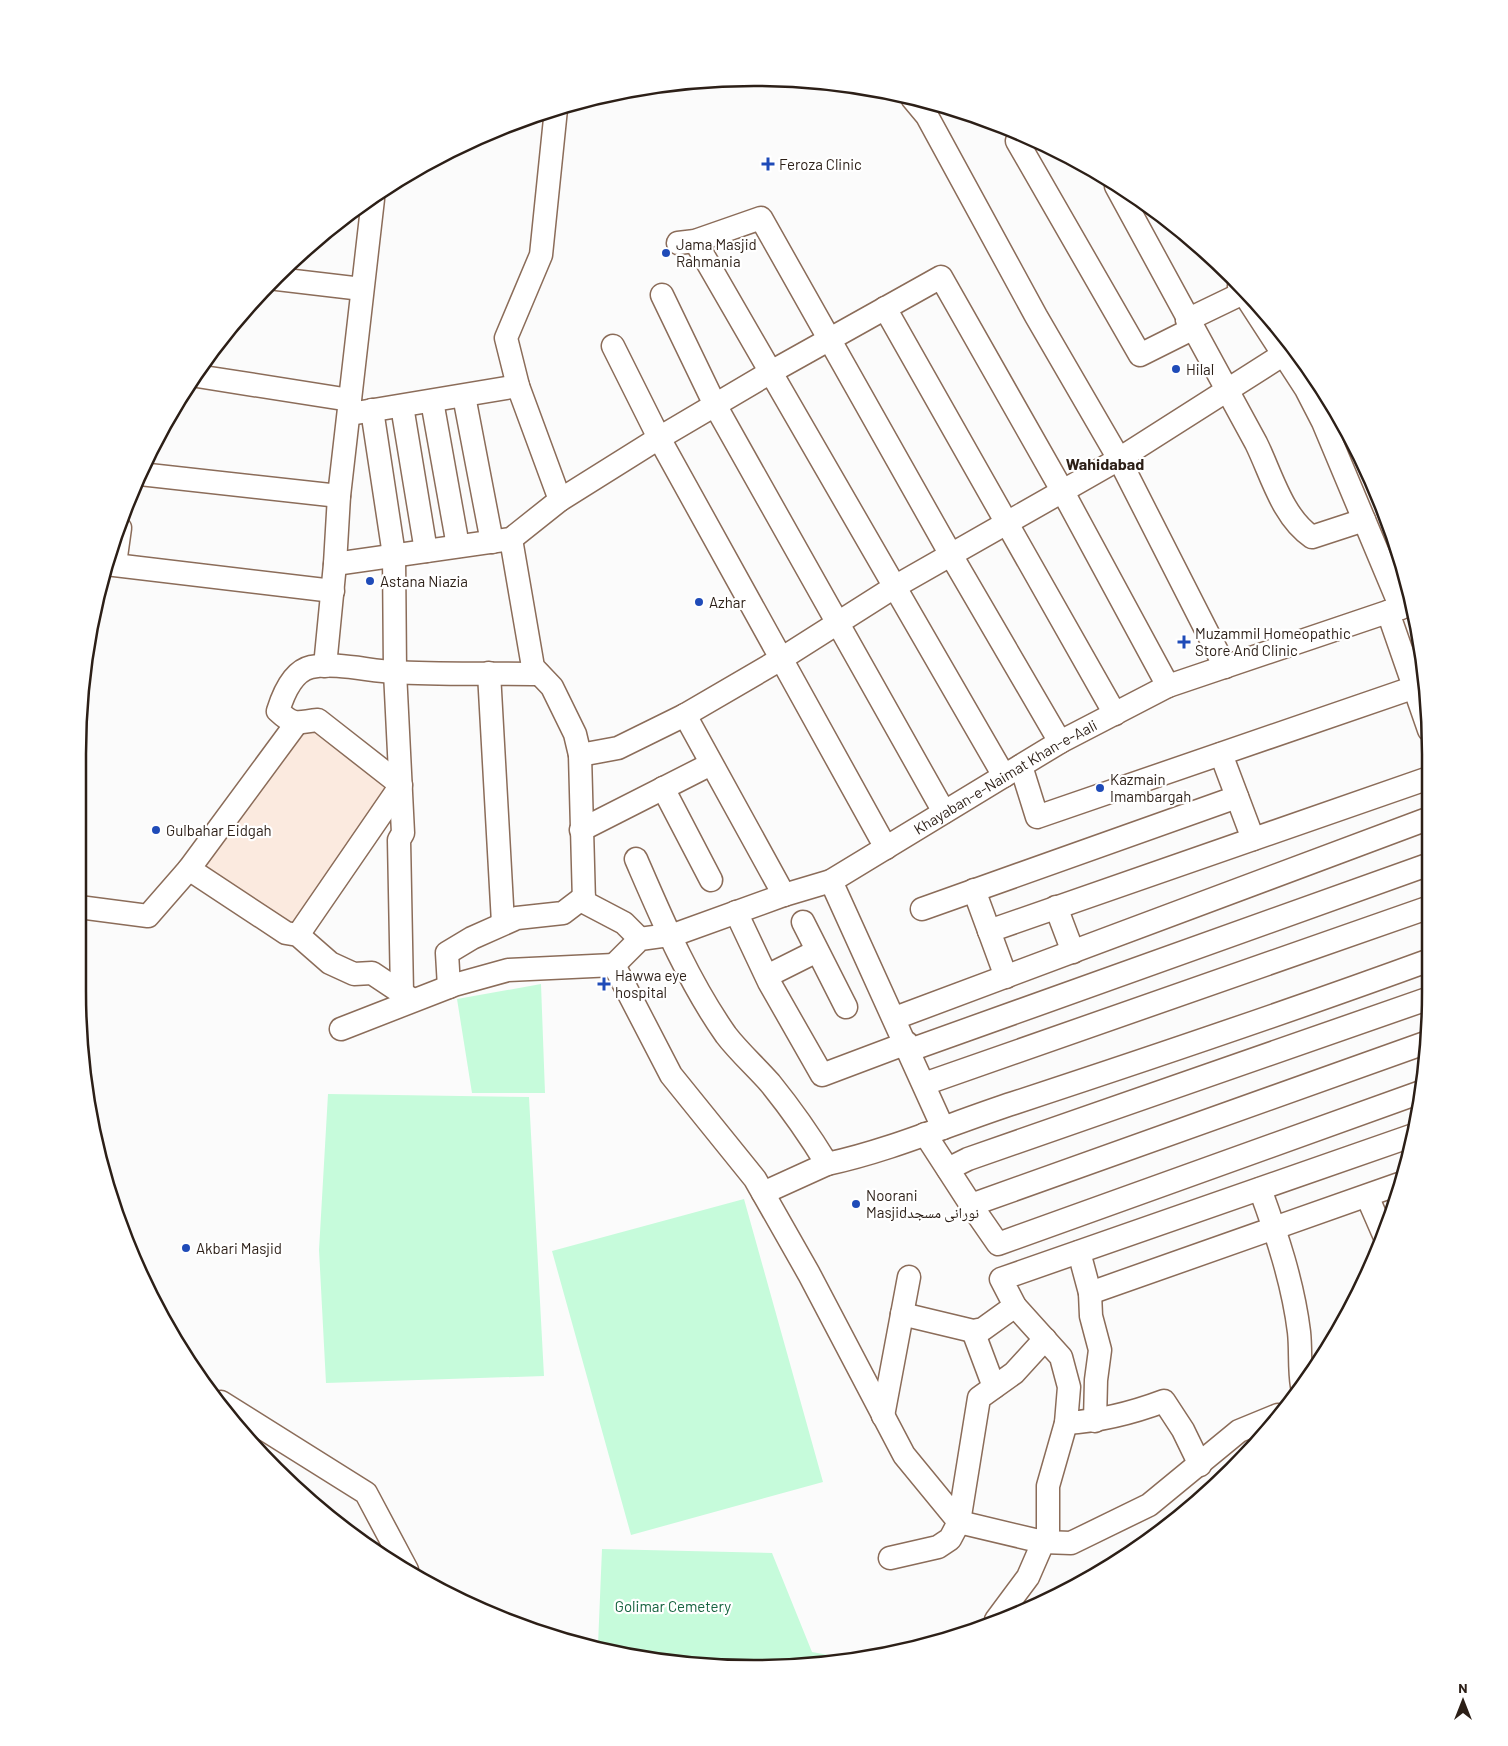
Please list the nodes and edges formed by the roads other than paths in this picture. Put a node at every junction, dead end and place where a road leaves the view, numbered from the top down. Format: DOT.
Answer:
graph roads {
  1 [pos="919,107"];
  2 [pos="555,117"];
  3 [pos="1017,141"];
  4 [pos="1122,197"];
  5 [pos="372,207"];
  6 [pos="284,280"];
  7 [pos="362,290"];
  8 [pos="1236,293"];
  9 [pos="662,295"];
  10 [pos="885,308"];
  11 [pos="1261,320"];
  12 [pos="1190,324"];
  13 [pos="830,339"];
  14 [pos="613,346"];
  15 [pos="1284,354"];
  16 [pos="772,372"];
  17 [pos="203,377"];
  18 [pos="518,386"];
  19 [pos="1225,390"];
  20 [pos="464,396"];
  21 [pos="432,402"];
  22 [pos="715,405"];
  23 [pos="402,406"];
  24 [pos="349,407"];
  25 [pos="372,410"];
  26 [pos="660,438"];
  27 [pos="1119,459"];
  28 [pos="148,475"];
  29 [pos="1063,492"];
  30 [pos="339,496"];
  31 [pos="560,500"];
  32 [pos="1364,520"];
  33 [pos="1006,524"];
  34 [pos="501,541"];
  35 [pos="458,546"];
  36 [pos="426,551"];
  37 [pos="394,555"];
  38 [pos="951,555"];
  39 [pos="114,564"];
  40 [pos="335,564"];
  41 [pos="896,586"];
  42 [pos="333,590"];
  43 [pos="1399,608"];
  44 [pos="839,622"];
  45 [pos="780,659"];
  46 [pos="325,666"];
  47 [pos="1225,667"];
  48 [pos="396,672"];
  49 [pos="489,673"];
  50 [pos="539,674"];
  51 [pos="1417,678"];
  52 [pos="1168,686"];
  53 [pos="1418,686"];
  54 [pos="1115,714"];
  55 [pos="685,715"];
  56 [pos="296,724"];
  57 [pos="1060,742"];
  58 [pos="1221,754"];
  59 [pos="580,755"];
  60 [pos="711,764"];
  61 [pos="1012,771"];
  62 [pos="1422,780"];
  63 [pos="401,785"];
  64 [pos="663,788"];
  65 [pos="1237,797"];
  66 [pos="944,812"];
  67 [pos="1422,821"];
  68 [pos="581,830"];
  69 [pos="1253,839"];
  70 [pos="886,848"];
  71 [pos="636,859"];
  72 [pos="1422,867"];
  73 [pos="189,869"];
  74 [pos="710,880"];
  75 [pos="831,881"];
  76 [pos="974,890"];
  77 [pos="784,895"];
  78 [pos="584,897"];
  79 [pos="1056,907"];
  80 [pos="86,908"];
  81 [pos="922,909"];
  82 [pos="1422,910"];
  83 [pos="736,912"];
  84 [pos="803,922"];
  85 [pos="503,923"];
  86 [pos="989,932"];
  87 [pos="298,935"];
  88 [pos="669,935"];
  89 [pos="640,938"];
  90 [pos="817,951"];
  91 [pos="1073,952"];
  92 [pos="1422,963"];
  93 [pos="614,965"];
  94 [pos="766,976"];
  95 [pos="1006,977"];
  96 [pos="449,987"];
  97 [pos="408,997"];
  98 [pos="1422,1001"];
  99 [pos="846,1007"];
  100 [pos="895,1018"];
  101 [pos="341,1029"];
  102 [pos="1419,1045"];
  103 [pos="908,1047"];
  104 [pos="924,1084"];
  105 [pos="1413,1095"];
  106 [pos="934,1131"];
  107 [pos="1405,1138"];
  108 [pos="827,1164"];
  109 [pos="948,1169"];
  110 [pos="1392,1186"];
  111 [pos="1260,1189"];
  112 [pos="763,1193"];
  113 [pos="1367,1196"];
  114 [pos="971,1205"];
  115 [pos="1380,1225"];
  116 [pos="1274,1228"];
  117 [pos="1079,1252"];
  118 [pos="909,1277"];
  119 [pos="1090,1293"];
  120 [pos="1015,1306"];
  121 [pos="902,1314"];
  122 [pos="973,1331"];
  123 [pos="1045,1339"];
  124 [pos="1302,1374"];
  125 [pos="994,1388"];
  126 [pos="233,1409"];
  127 [pos="883,1416"];
  128 [pos="1267,1420"];
  129 [pos="1095,1421"];
  130 [pos="1066,1423"];
  131 [pos="1200,1464"];
  132 [pos="959,1522"];
  133 [pos="1043,1542"];
  134 [pos="401,1558"];
  135 [pos="890,1558"];
  136 [pos="1002,1612"];
  1 -- 27 [label="street"];
  2 -- 18 [label="street"];
  3 -- 12 [label="street"];
  4 -- 12 [label="street"];
  5 -- 7 [label="street"];
  6 -- 7 [label="street"];
  7 -- 24 [label="street"];
  8 -- 12 [label="street"];
  9 -- 22 [label="street"];
  10 -- 13 [label="street"];
  10 -- 29 [label="street"];
  10 -- 33 [label="street"];
  11 -- 15 [label="street"];
  12 -- 19 [label="street"];
  13 -- 16 [label="street"];
  13 -- 16 [label="street"];
  13 -- 38 [label="street"];
  14 -- 26 [label="street"];
  15 -- 19 [label="street"];
  15 -- 32 [label="street"];
  16 -- 22 [label="street"];
  16 -- 41 [label="street"];
  17 -- 24 [label="street"];
  18 -- 20 [label="street"];
  18 -- 31 [label="street"];
  19 -- 27 [label="street"];
  19 -- 32 [label="street"];
  20 -- 21 [label="street"];
  20 -- 34 [label="street"];
  21 -- 23 [label="street"];
  21 -- 35 [label="street"];
  22 -- 26 [label="street"];
  22 -- 44 [label="street"];
  23 -- 25 [label="street"];
  23 -- 36 [label="street"];
  24 -- 25 [label="street"];
  24 -- 30 [label="street"];
  25 -- 37 [label="street"];
  26 -- 31 [label="street"];
  26 -- 45 [label="street"];
  27 -- 29 [label="street"];
  27 -- 47 [label="street"];
  28 -- 30 [label="street"];
  29 -- 33 [label="street"];
  29 -- 52 [label="street"];
  30 -- 40 [label="street"];
  31 -- 34 [label="street"];
  32 -- 43 [label="street"];
  33 -- 38 [label="street"];
  33 -- 54 [label="street"];
  34 -- 35 [label="street"];
  34 -- 50 [label="street"];
  35 -- 36 [label="street"];
  36 -- 37 [label="street"];
  37 -- 40 [label="street"];
  37 -- 48 [label="street"];
  38 -- 41 [label="street"];
  38 -- 57 [label="street"];
  39 -- 42 [label="street"];
  40 -- 42 [label="street"];
  41 -- 44 [label="street"];
  41 -- 61 [label="street"];
  42 -- 46 [label="street"];
  43 -- 47 [label="street, Khayaban-e-Naimat Khan-e-Aali"];
  43 -- 51 [label="street"];
  44 -- 45 [label="street"];
  44 -- 66 [label="street"];
  45 -- 55 [label="street"];
  45 -- 70 [label="street"];
  46 -- 48 [label="street"];
  46 -- 56 [label="street"];
  47 -- 52 [label="street, Khayaban-e-Naimat Khan-e-Aali"];
  48 -- 49 [label="street"];
  48 -- 63 [label="street"];
  49 -- 50 [label="street"];
  49 -- 85 [label="street"];
  50 -- 59 [label="street"];
  52 -- 54 [label="street, Khayaban-e-Naimat Khan-e-Aali"];
  53 -- 58 [label="street"];
  54 -- 57 [label="street, Khayaban-e-Naimat Khan-e-Aali"];
  55 -- 59 [label="street"];
  55 -- 60 [label="street"];
  56 -- 63 [label="street"];
  56 -- 73 [label="street"];
  57 -- 61 [label="street, Khayaban-e-Naimat Khan-e-Aali"];
  58 -- 61 [label="street"];
  58 -- 65 [label="street"];
  59 -- 68 [label="street"];
  60 -- 64 [label="street"];
  60 -- 77 [label="street"];
  61 -- 66 [label="street, Khayaban-e-Naimat Khan-e-Aali"];
  62 -- 69 [label="street"];
  63 -- 87 [label="street"];
  63 -- 97 [label="street"];
  64 -- 68 [label="street"];
  64 -- 74 [label="street"];
  65 -- 69 [label="street"];
  65 -- 76 [label="street"];
  66 -- 70 [label="street, Khayaban-e-Naimat Khan-e-Aali"];
  67 -- 91 [label="street"];
  68 -- 78 [label="street"];
  69 -- 79 [label="street"];
  70 -- 75 [label="street, Khayaban-e-Naimat Khan-e-Aali"];
  71 -- 88 [label="street"];
  72 -- 103 [label="street"];
  73 -- 80 [label="street"];
  73 -- 87 [label="street"];
  75 -- 77 [label="street, Khayaban-e-Naimat Khan-e-Aali"];
  75 -- 100 [label="street"];
  76 -- 81 [label="street"];
  76 -- 86 [label="street"];
  77 -- 83 [label="street, Khayaban-e-Naimat Khan-e-Aali"];
  78 -- 85 [label="street"];
  78 -- 89 [label="street"];
  79 -- 86 [label="street"];
  79 -- 91 [label="street"];
  82 -- 104 [label="street"];
  83 -- 88 [label="street, Khayaban-e-Naimat Khan-e-Aali"];
  83 -- 94 [label="street"];
  84 -- 90 [label="street"];
  85 -- 96 [label="street"];
  86 -- 95 [label="street"];
  87 -- 97 [label="street"];
  88 -- 89 [label="street, Khayaban-e-Naimat Khan-e-Aali"];
  88 -- 108 [label="street"];
  89 -- 93 [label="street"];
  90 -- 94 [label="street"];
  90 -- 99 [label="street"];
  91 -- 95 [label="street"];
  92 -- 106 [label="street"];
  93 -- 96 [label="street"];
  93 -- 112 [label="street"];
  94 -- 103 [label="street"];
  95 -- 100 [label="street"];
  96 -- 97 [label="street"];
  97 -- 101 [label="street"];
  98 -- 109 [label="street"];
  100 -- 103 [label="street"];
  102 -- 114 [label="street"];
  103 -- 104 [label="street"];
  104 -- 106 [label="street"];
  105 -- 114 [label="street"];
  106 -- 108 [label="street"];
  106 -- 109 [label="street"];
  107 -- 111 [label="street"];
  108 -- 112 [label="street"];
  109 -- 114 [label="street"];
  110 -- 113 [label="street"];
  111 -- 116 [label="street"];
  111 -- 117 [label="street"];
  112 -- 127 [label="street"];
  113 -- 115 [label="street"];
  113 -- 116 [label="street"];
  116 -- 119 [label="street"];
  116 -- 124 [label="street"];
  117 -- 119 [label="street"];
  117 -- 120 [label="street"];
  118 -- 121 [label="street"];
  119 -- 129 [label="street"];
  120 -- 122 [label="street"];
  120 -- 123 [label="street"];
  121 -- 122 [label="street"];
  121 -- 127 [label="street"];
  122 -- 125 [label="street"];
  123 -- 125 [label="street"];
  123 -- 130 [label="street"];
  125 -- 132 [label="street"];
  126 -- 134 [label="street"];
  127 -- 132 [label="street"];
  128 -- 131 [label="street"];
  129 -- 130 [label="street"];
  129 -- 131 [label="street"];
  130 -- 133 [label="street"];
  131 -- 133 [label="street"];
  132 -- 133 [label="street"];
  132 -- 135 [label="street"];
  133 -- 136 [label="street"];
}
